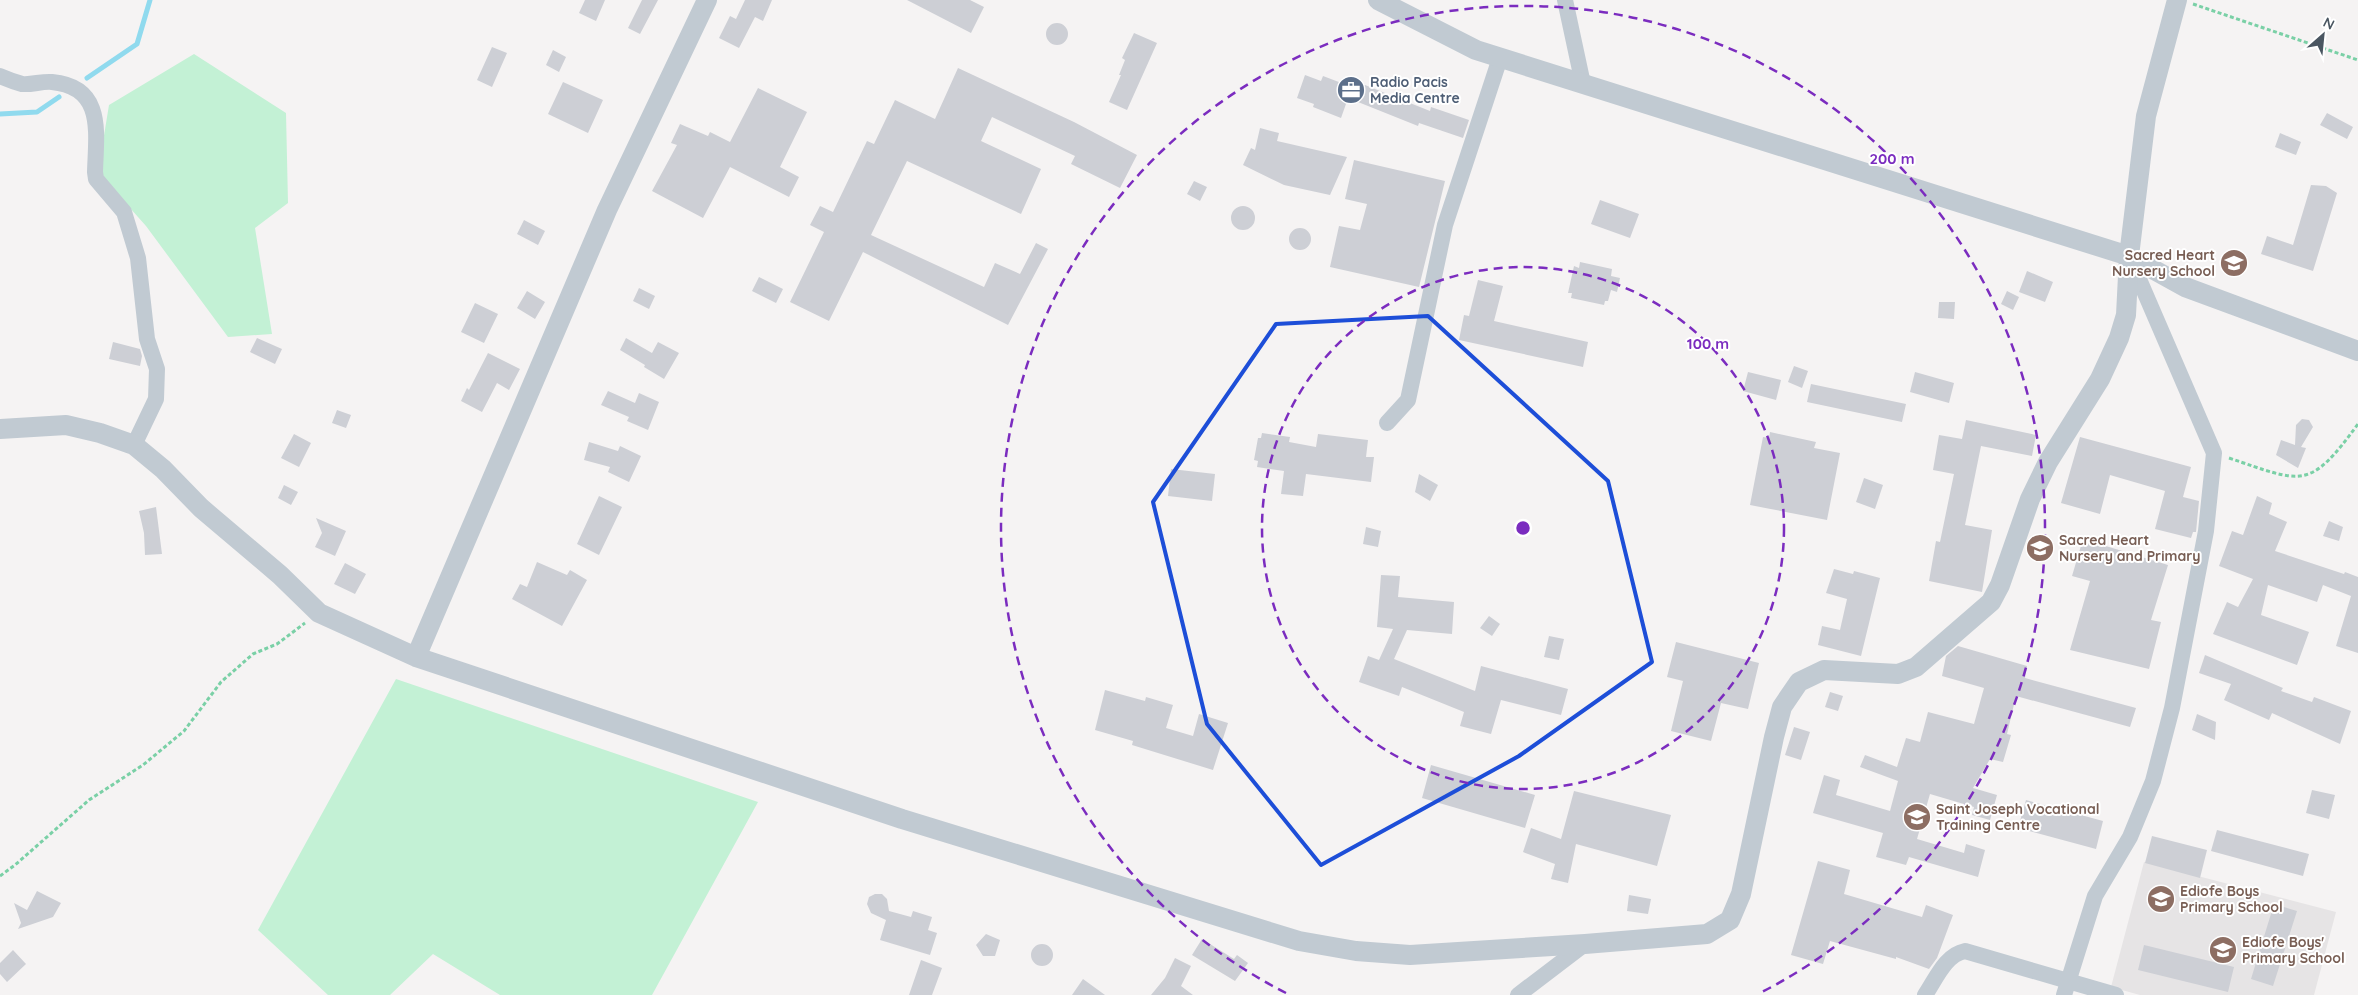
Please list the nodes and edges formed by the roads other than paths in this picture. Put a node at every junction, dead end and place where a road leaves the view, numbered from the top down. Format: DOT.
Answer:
graph roads {
  1 [pos="707,0"];
  2 [pos="1378,0"];
  3 [pos="1565,0"];
  4 [pos="2184,2"];
  5 [pos="1500,58"];
  6 [pos="0,76"];
  7 [pos="1583,84"];
  8 [pos="2129,256"];
  9 [pos="2358,351"];
  10 [pos="1387,423"];
  11 [pos="0,429"];
  12 [pos="134,445"];
  13 [pos="416,657"];
  14 [pos="1585,944"];
  15 [pos="2066,987"];
  16 [pos="1518,995"];
  17 [pos="1926,995"];
  18 [pos="2116,995"];
  1 -- 13 [label="street"];
  2 -- 5 [label="street"];
  3 -- 7 [label="street"];
  4 -- 8 [label="street"];
  5 -- 7 [label="street"];
  5 -- 10 [label="street"];
  6 -- 12 [label="street"];
  7 -- 8 [label="street"];
  8 -- 9 [label="street"];
  8 -- 14 [label="street"];
  8 -- 15 [label="street"];
  11 -- 12 [label="street"];
  12 -- 13 [label="street"];
  13 -- 14 [label="street"];
  14 -- 16 [label="street"];
  15 -- 17 [label="street"];
  15 -- 18 [label="street"];
}
